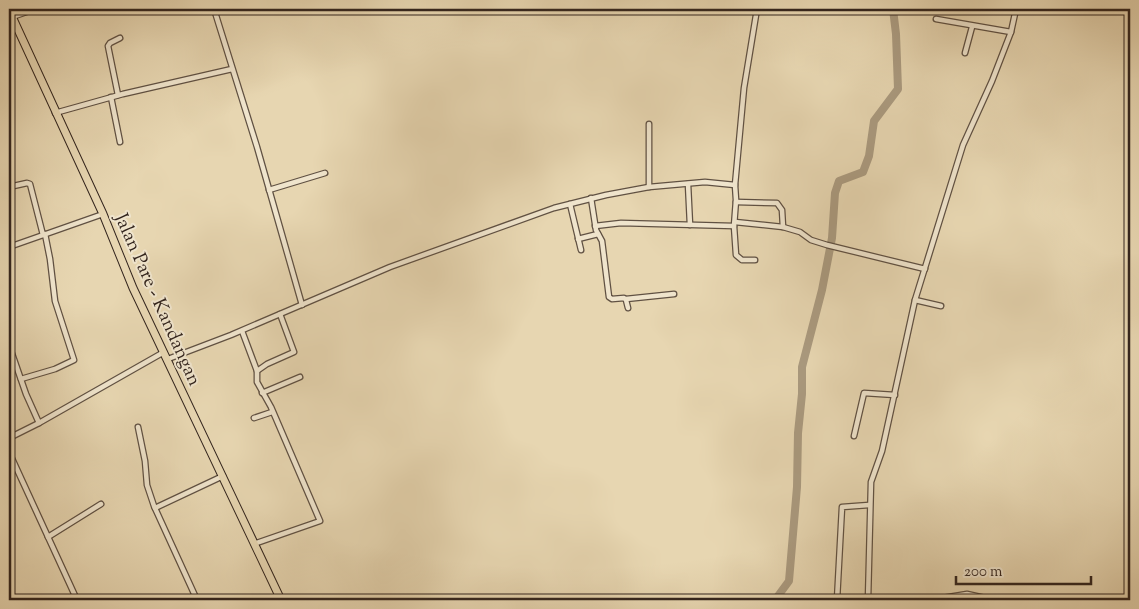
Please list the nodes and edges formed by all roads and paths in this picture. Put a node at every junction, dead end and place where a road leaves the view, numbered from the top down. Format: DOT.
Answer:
graph roads {
  1 [pos="35,9"];
  2 [pos="214,9"];
  3 [pos="757,9"];
  4 [pos="1016,9"];
  5 [pos="10,13"];
  6 [pos="936,19"];
  7 [pos="972,26"];
  8 [pos="1011,32"];
  9 [pos="120,38"];
  10 [pos="965,53"];
  11 [pos="232,68"];
  12 [pos="118,95"];
  13 [pos="111,97"];
  14 [pos="55,113"];
  15 [pos="649,124"];
  16 [pos="120,142"];
  17 [pos="325,173"];
  18 [pos="688,184"];
  19 [pos="735,185"];
  20 [pos="9,187"];
  21 [pos="649,187"];
  22 [pos="269,190"];
  23 [pos="591,198"];
  24 [pos="736,202"];
  25 [pos="570,204"];
  26 [pos="103,214"];
  27 [pos="734,224"];
  28 [pos="690,225"];
  29 [pos="595,226"];
  30 [pos="783,227"];
  31 [pos="598,234"];
  32 [pos="44,235"];
  33 [pos="578,239"];
  34 [pos="9,247"];
  35 [pos="581,250"];
  36 [pos="754,260"];
  37 [pos="925,269"];
  38 [pos="674,294"];
  39 [pos="626,299"];
  40 [pos="914,300"];
  41 [pos="302,305"];
  42 [pos="941,306"];
  43 [pos="628,308"];
  44 [pos="280,314"];
  45 [pos="242,331"];
  46 [pos="9,344"];
  47 [pos="166,356"];
  48 [pos="257,371"];
  49 [pos="300,377"];
  50 [pos="21,379"];
  51 [pos="262,392"];
  52 [pos="894,395"];
  53 [pos="272,412"];
  54 [pos="254,418"];
  55 [pos="39,423"];
  56 [pos="138,427"];
  57 [pos="854,436"];
  58 [pos="9,438"];
  59 [pos="9,452"];
  60 [pos="223,476"];
  61 [pos="100,504"];
  62 [pos="869,505"];
  63 [pos="155,508"];
  64 [pos="48,537"];
  65 [pos="254,544"];
  66 [pos="978,598"];
  67 [pos="77,600"];
  68 [pos="197,600"];
  69 [pos="281,600"];
  70 [pos="837,600"];
  71 [pos="868,600"];
  72 [pos="930,600"];
  73 [pos="994,600"];
  1 -- 5 [label="street"];
  2 -- 11 [label="street"];
  3 -- 19 [label="street"];
  4 -- 8 [label="street"];
  5 -- 14 [label="main road, Jalan Pare - Kandangan"];
  6 -- 7 [label="street"];
  7 -- 8 [label="street"];
  7 -- 10 [label="street"];
  8 -- 37 [label="street"];
  9 -- 12 [label="street"];
  11 -- 12 [label="street"];
  11 -- 22 [label="street"];
  12 -- 13 [label="street"];
  13 -- 14 [label="street"];
  13 -- 16 [label="street"];
  14 -- 26 [label="main road, Jalan Pare - Kandangan"];
  15 -- 21 [label="street"];
  17 -- 22 [label="street"];
  18 -- 19 [label="street"];
  18 -- 21 [label="street"];
  18 -- 28 [label="street"];
  19 -- 24 [label="street"];
  20 -- 32 [label="street"];
  21 -- 23 [label="street"];
  22 -- 41 [label="street"];
  23 -- 25 [label="street"];
  23 -- 29 [label="street"];
  24 -- 27 [label="street"];
  24 -- 30 [label="street"];
  25 -- 33 [label="street"];
  25 -- 41 [label="street"];
  26 -- 32 [label="street"];
  26 -- 47 [label="main road, Jalan Pare - Kandangan"];
  27 -- 28 [label="street"];
  27 -- 30 [label="street"];
  27 -- 36 [label="street"];
  28 -- 29 [label="street"];
  29 -- 31 [label="street"];
  30 -- 37 [label="street"];
  31 -- 33 [label="street"];
  31 -- 39 [label="street"];
  32 -- 34 [label="street"];
  32 -- 50 [label="street"];
  33 -- 35 [label="street"];
  37 -- 40 [label="street"];
  38 -- 39 [label="street"];
  39 -- 43 [label="street"];
  40 -- 42 [label="street"];
  40 -- 52 [label="street"];
  41 -- 44 [label="street"];
  44 -- 45 [label="street"];
  44 -- 48 [label="street"];
  45 -- 47 [label="street"];
  45 -- 48 [label="street"];
  46 -- 50 [label="street"];
  47 -- 55 [label="street"];
  47 -- 60 [label="main road, Jalan Pare - Kandangan"];
  48 -- 51 [label="street"];
  49 -- 51 [label="street"];
  50 -- 55 [label="street"];
  51 -- 53 [label="street"];
  52 -- 57 [label="street"];
  52 -- 62 [label="street"];
  53 -- 54 [label="street"];
  53 -- 65 [label="street"];
  55 -- 58 [label="street"];
  56 -- 63 [label="street"];
  59 -- 64 [label="street"];
  60 -- 63 [label="street"];
  60 -- 65 [label="main road, Jalan Pare - Kandangan"];
  61 -- 64 [label="street"];
  62 -- 70 [label="street"];
  62 -- 71 [label="street"];
  63 -- 68 [label="street"];
  64 -- 67 [label="street"];
  65 -- 69 [label="main road, Jalan Pare - Kandangan"];
  66 -- 72 [label="street"];
  66 -- 73 [label="street"];
}
